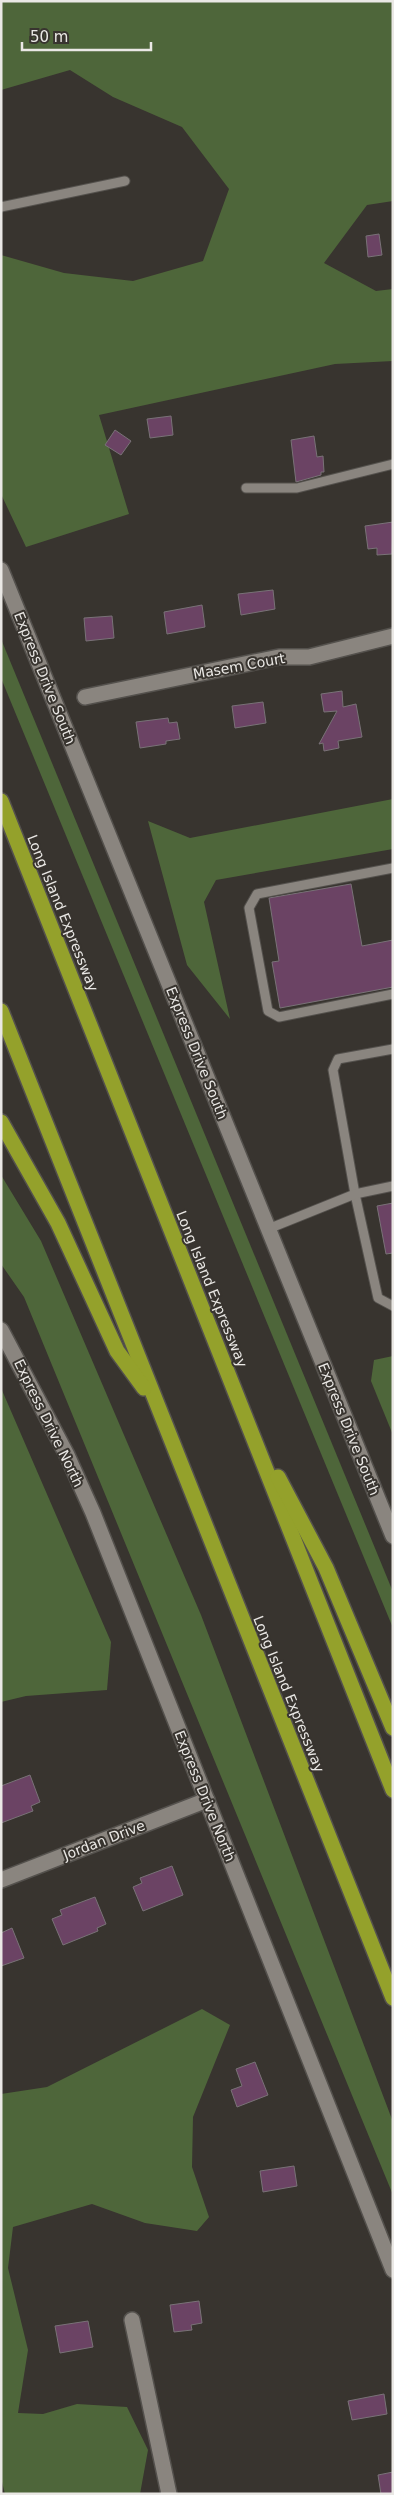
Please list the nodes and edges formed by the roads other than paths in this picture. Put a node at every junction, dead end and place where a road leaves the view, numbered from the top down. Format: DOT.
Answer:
graph roads {
  1 [pos="125,181"];
  2 [pos="1,207"];
  3 [pos="393,464"];
  4 [pos="246,488"];
  5 [pos="1,570"];
  6 [pos="393,636"];
  7 [pos="85,697"];
  8 [pos="1,801"];
  9 [pos="393,868"];
  10 [pos="393,994"];
  11 [pos="1,1011"];
  12 [pos="393,1049"];
  13 [pos="1,1122"];
  14 [pos="393,1186"];
  15 [pos="355,1194"];
  16 [pos="268,1229"];
  17 [pos="393,1306"];
  18 [pos="1,1330"];
  19 [pos="156,1403"];
  20 [pos="241,1406"];
  21 [pos="393,1536"];
  22 [pos="393,1728"];
  23 [pos="393,1790"];
  24 [pos="207,1800"];
  25 [pos="1,1880"];
  26 [pos="393,1998"];
  27 [pos="393,2270"];
  28 [pos="132,2320"];
  29 [pos="169,2494"];
  1 -- 2 [label="lane"];
  3 -- 4 [label="lane"];
  5 -- 16 [label="main road, Express Drive South"];
  6 -- 7 [label="main road, Masem Court"];
  8 -- 20 [label="highway, Long Island Expressway"];
  9 -- 10 [label="lane"];
  11 -- 19 [label="highway, Long Island Expressway"];
  12 -- 15 [label="lane"];
  13 -- 19 [label="highway"];
  14 -- 15 [label="lane"];
  15 -- 16 [label="lane"];
  15 -- 17 [label="lane"];
  16 -- 21 [label="main road, Express Drive South"];
  18 -- 24 [label="main road, Express Drive North"];
  19 -- 26 [label="highway, Long Island Expressway"];
  20 -- 22 [label="highway"];
  20 -- 23 [label="highway, Long Island Expressway"];
  24 -- 25 [label="main road, Jordan Drive"];
  24 -- 27 [label="main road, Express Drive North"];
  28 -- 29 [label="main road"];
}
